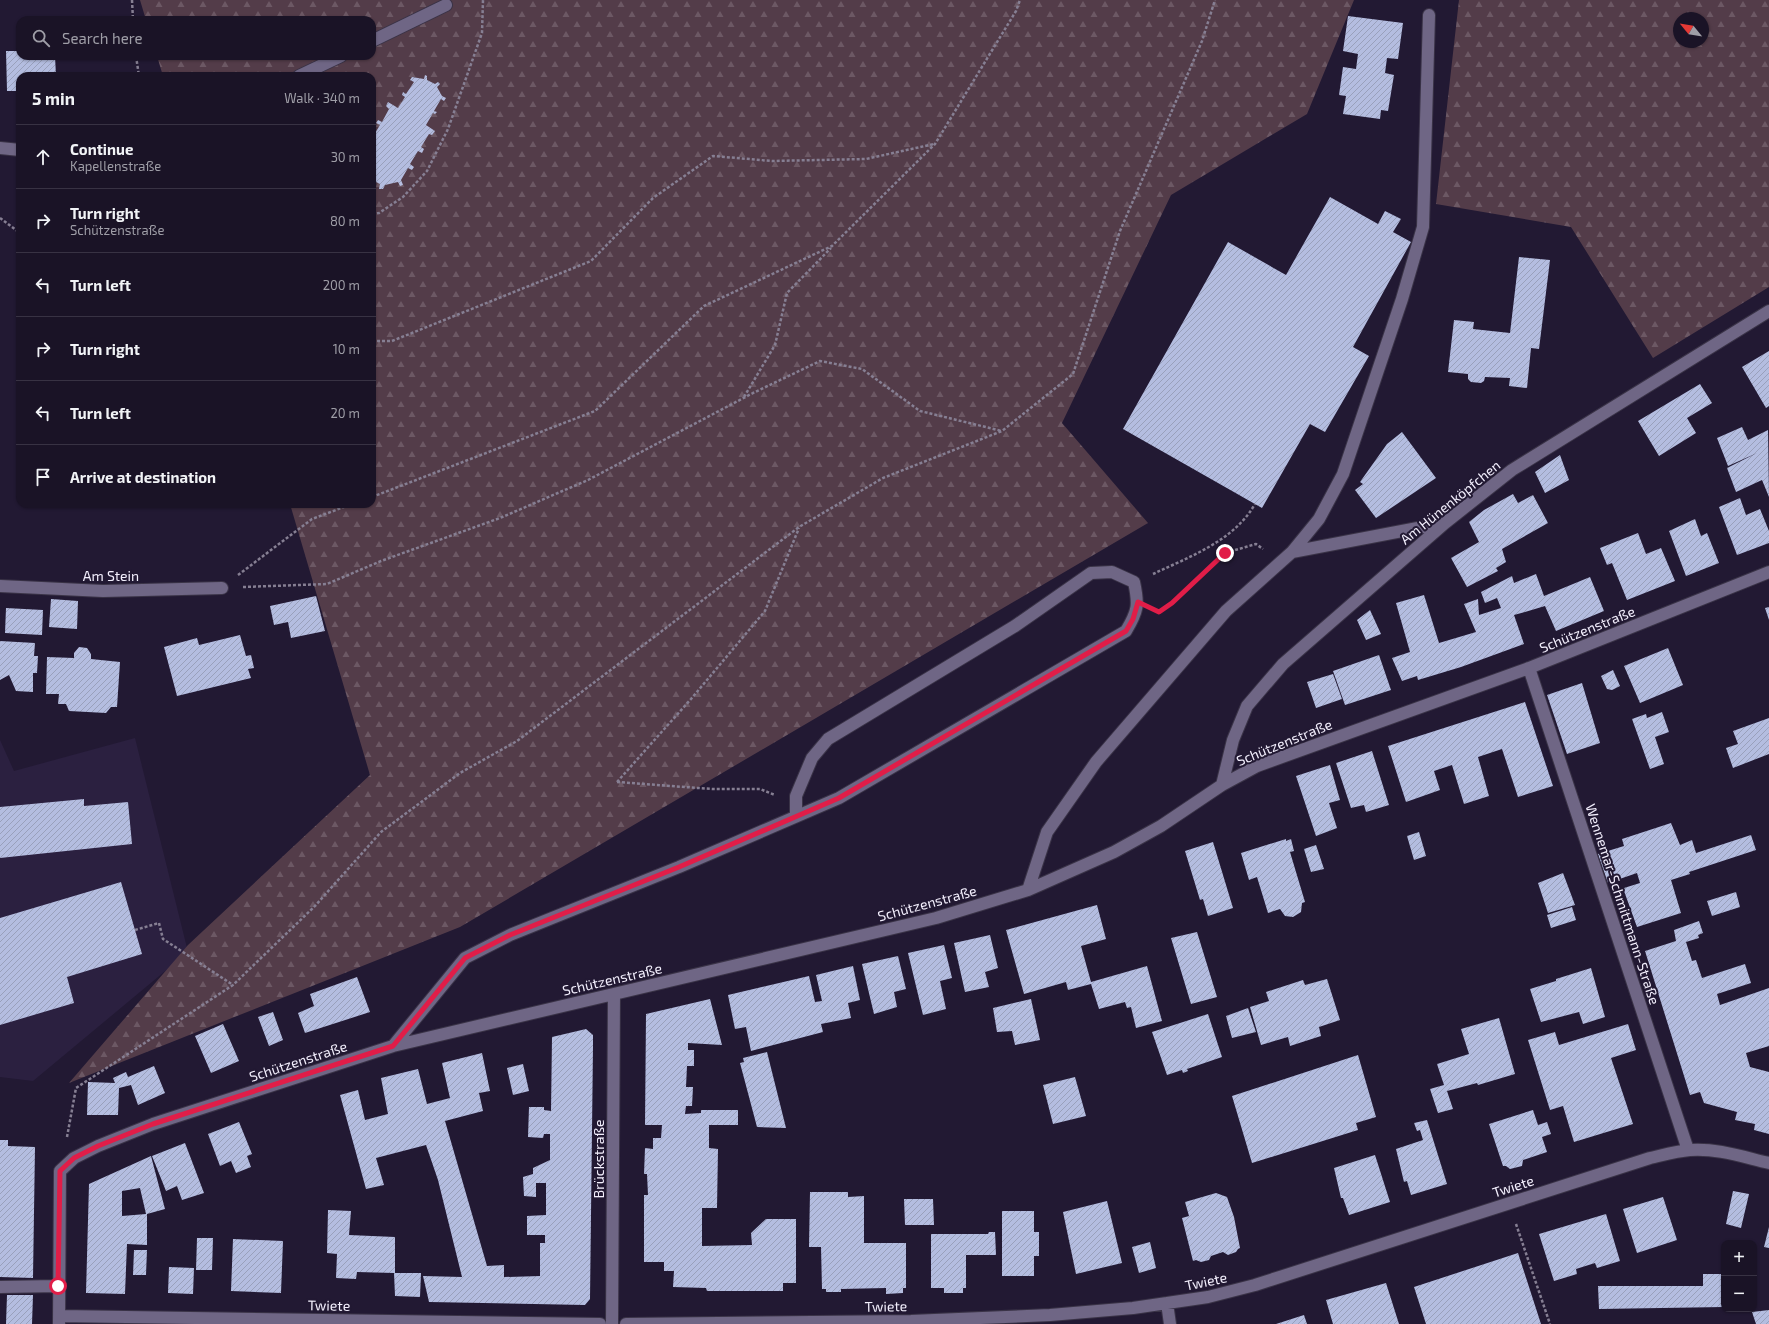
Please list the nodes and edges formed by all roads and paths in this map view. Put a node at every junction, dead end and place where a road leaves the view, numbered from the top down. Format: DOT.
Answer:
graph roads {
  1 [pos="132,0"];
  2 [pos="483,0"];
  3 [pos="1020,0"];
  4 [pos="1216,0"];
  5 [pos="446,5"];
  6 [pos="1429,15"];
  7 [pos="133,16"];
  8 [pos="376,39"];
  9 [pos="137,60"];
  10 [pos="333,60"];
  11 [pos="139,72"];
  12 [pos="307,72"];
  13 [pos="935,144"];
  14 [pos="0,148"];
  15 [pos="16,150"];
  16 [pos="376,213"];
  17 [pos="0,218"];
  18 [pos="16,230"];
  19 [pos="832,246"];
  20 [pos="1769,311"];
  21 [pos="376,341"];
  22 [pos="744,398"];
  23 [pos="1002,431"];
  24 [pos="376,495"];
  25 [pos="1255,504"];
  26 [pos="341,508"];
  27 [pos="1445,523"];
  28 [pos="799,527"];
  29 [pos="1256,544"];
  30 [pos="1292,552"];
  31 [pos="1769,572"];
  32 [pos="1134,582"];
  33 [pos="0,586"];
  34 [pos="222,588"];
  35 [pos="1138,602"];
  36 [pos="1529,668"];
  37 [pos="1222,785"];
  38 [pos="776,795"];
  39 [pos="796,816"];
  40 [pos="1028,890"];
  41 [pos="135,930"];
  42 [pos="233,985"];
  43 [pos="614,994"];
  44 [pos="393,1046"];
  45 [pos="1688,1150"];
  46 [pos="1769,1163"];
  47 [pos="60,1171"];
  48 [pos="1509,1203"];
  49 [pos="58,1286"];
  50 [pos="0,1287"];
  51 [pos="1167,1303"];
  52 [pos="59,1320"];
  53 [pos="600,1324"];
  54 [pos="612,1324"];
  55 [pos="626,1324"];
  56 [pos="1170,1324"];
  57 [pos="1550,1324"];
  1 -- 7 [label="path"];
  2 -- 16 [label="path"];
  3 -- 13 [label="path"];
  4 -- 23 [label="path"];
  5 -- 8 [label="street"];
  6 -- 30 [label="street"];
  9 -- 11 [label="path"];
  10 -- 12 [label="street"];
  13 -- 19 [label="path"];
  13 -- 21 [label="path"];
  14 -- 15 [label="street"];
  17 -- 18 [label="path"];
  19 -- 22 [label="path"];
  19 -- 24 [label="path"];
  20 -- 27 [label="street, Am Hünenköpfchen"];
  22 -- 23 [label="path"];
  22 -- 34 [label="path"];
  23 -- 28 [label="path"];
  25 -- 32 [label="path"];
  26 -- 34 [label="path"];
  27 -- 30 [label="street"];
  27 -- 37 [label="street, Am Hünenköpfchen"];
  28 -- 38 [label="path"];
  28 -- 42 [label="path"];
  29 -- 35 [label="path"];
  30 -- 40 [label="street"];
  31 -- 36 [label="street, Schützenstraße"];
  32 -- 35 [label="street"];
  32 -- 39 [label="street"];
  33 -- 34 [label="street, Am Stein"];
  35 -- 39 [label="street"];
  36 -- 37 [label="street, Schützenstraße"];
  36 -- 45 [label="street, Wennemar-Schmittmann-Straße"];
  37 -- 40 [label="street, Schützenstraße"];
  39 -- 44 [label="street"];
  40 -- 43 [label="street, Schützenstraße"];
  41 -- 42 [label="path"];
  42 -- 47 [label="path"];
  43 -- 44 [label="street, Schützenstraße"];
  43 -- 54 [label="street, Brückstraße"];
  44 -- 47 [label="street, Schützenstraße"];
  45 -- 46 [label="street, Twiete"];
  45 -- 48 [label="street, Twiete"];
  47 -- 49 [label="street"];
  48 -- 51 [label="street, Twiete"];
  48 -- 57 [label="path"];
  49 -- 50 [label="street"];
  49 -- 52 [label="street"];
  51 -- 55 [label="street, Twiete"];
  51 -- 56 [label="street"];
  52 -- 53 [label="street, Twiete"];
}
